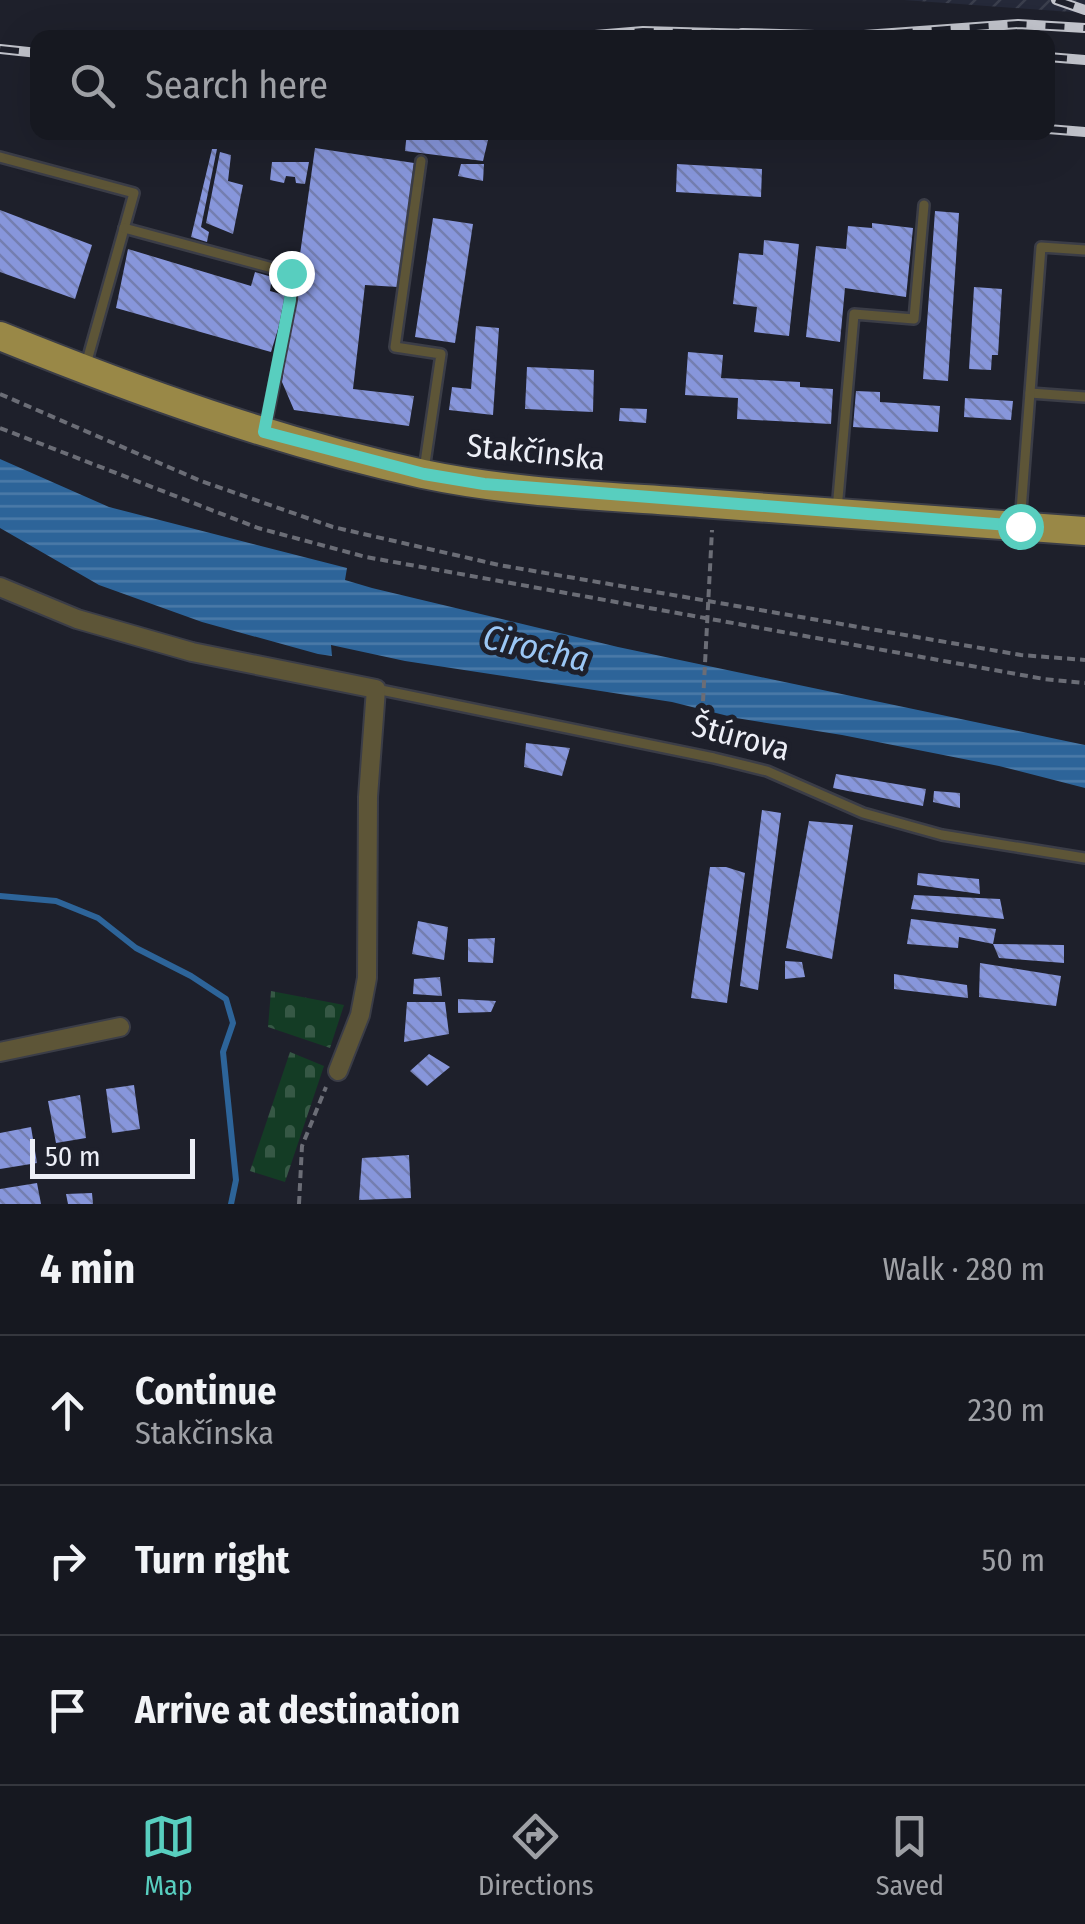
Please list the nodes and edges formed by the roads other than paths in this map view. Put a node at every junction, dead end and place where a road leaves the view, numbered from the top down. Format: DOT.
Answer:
graph roads {
  1 [pos="0,157"];
  2 [pos="421,161"];
  3 [pos="924,205"];
  4 [pos="124,228"];
  5 [pos="1085,250"];
  6 [pos="0,336"];
  7 [pos="85,370"];
  8 [pos="1030,392"];
  9 [pos="1085,397"];
  10 [pos="264,432"];
  11 [pos="424,474"];
  12 [pos="836,513"];
  13 [pos="1020,526"];
  14 [pos="1085,531"];
  15 [pos="0,587"];
  16 [pos="376,689"];
  17 [pos="1085,858"];
  18 [pos="120,1027"];
  19 [pos="0,1052"];
  20 [pos="338,1071"];
  1 -- 4 [label="lane"];
  2 -- 11 [label="lane"];
  3 -- 12 [label="lane"];
  4 -- 7 [label="lane"];
  4 -- 10 [label="lane"];
  5 -- 8 [label="lane"];
  6 -- 7 [label="main road, Stakčínska"];
  7 -- 10 [label="main road, Stakčínska"];
  8 -- 9 [label="lane"];
  8 -- 13 [label="lane"];
  10 -- 11 [label="main road, Stakčínska"];
  11 -- 12 [label="main road, Stakčínska"];
  12 -- 13 [label="main road, Stakčínska"];
  13 -- 14 [label="main road, Stakčínska"];
  15 -- 16 [label="street, Štúrova"];
  16 -- 17 [label="lane, Štúrova"];
  16 -- 20 [label="street"];
  18 -- 19 [label="street"];
}
